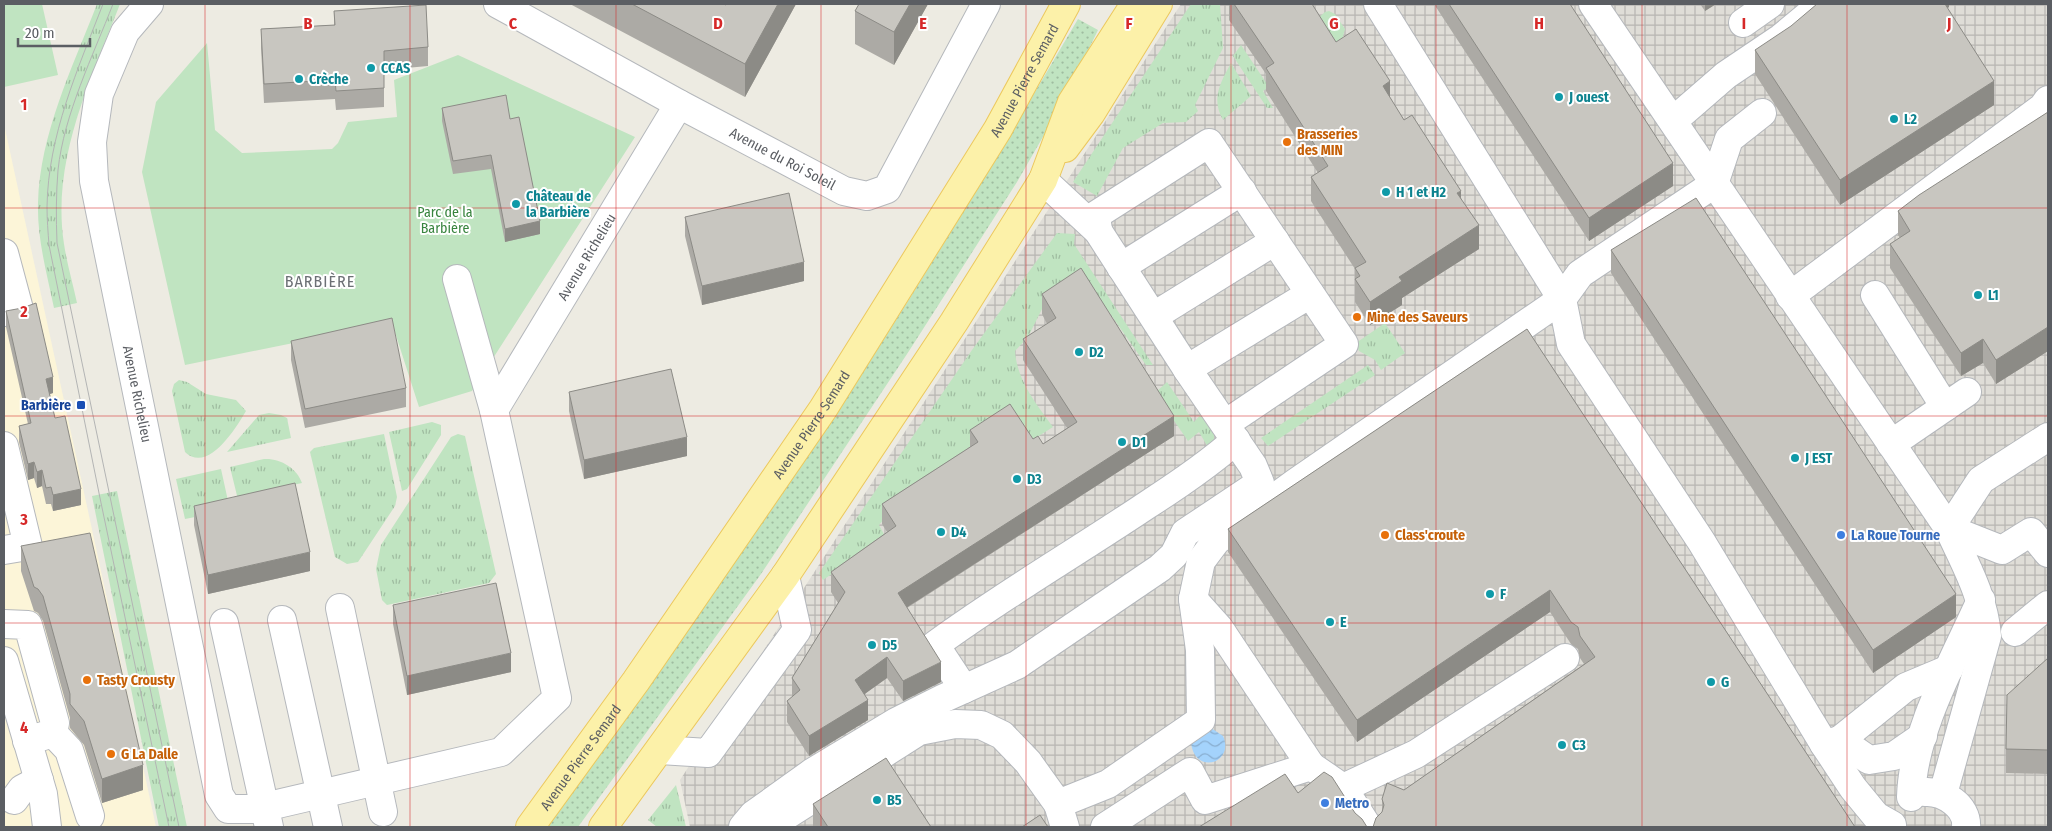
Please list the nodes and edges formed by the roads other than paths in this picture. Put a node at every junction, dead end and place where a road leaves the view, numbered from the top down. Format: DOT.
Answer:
graph roads {
  1 [pos="148,4"];
  2 [pos="498,4"];
  3 [pos="986,4"];
  4 [pos="1066,4"];
  5 [pos="1118,4"];
  6 [pos="1135,4"];
  7 [pos="1158,4"];
  8 [pos="1378,4"];
  9 [pos="1593,4"];
  10 [pos="1770,4"];
  11 [pos="1822,4"];
  12 [pos="1744,23"];
  13 [pos="2048,100"];
  14 [pos="1072,102"];
  15 [pos="679,104"];
  16 [pos="1762,113"];
  17 [pos="1673,121"];
  18 [pos="1043,180"];
  19 [pos="1714,184"];
  20 [pos="1242,191"];
  21 [pos="1098,231"];
  22 [pos="1275,241"];
  23 [pos="4,253"];
  24 [pos="1122,267"];
  25 [pos="457,279"];
  26 [pos="1310,294"];
  27 [pos="1875,295"];
  28 [pos="1790,296"];
  29 [pos="1562,299"];
  30 [pos="4,312"];
  31 [pos="1154,316"];
  32 [pos="1187,369"];
  33 [pos="1967,392"];
  34 [pos="1945,407"];
  35 [pos="494,410"];
  36 [pos="1231,432"];
  37 [pos="2048,437"];
  38 [pos="1891,444"];
  39 [pos="4,446"];
  40 [pos="1949,529"];
  41 [pos="4,550"];
  42 [pos="2048,553"];
  43 [pos="785,576"];
  44 [pos="1193,599"];
  45 [pos="1981,600"];
  46 [pos="2048,605"];
  47 [pos="340,608"];
  48 [pos="282,620"];
  49 [pos="224,623"];
  50 [pos="4,624"];
  51 [pos="2015,632"];
  52 [pos="1565,658"];
  53 [pos="4,661"];
  54 [pos="1949,669"];
  55 [pos="964,689"];
  56 [pos="53,733"];
  57 [pos="1923,736"];
  58 [pos="27,742"];
  59 [pos="1832,742"];
  60 [pos="660,750"];
  61 [pos="1311,766"];
  62 [pos="39,780"];
  63 [pos="377,781"];
  64 [pos="1343,788"];
  65 [pos="321,794"];
  66 [pos="1943,794"];
  67 [pos="1910,797"];
  68 [pos="14,800"];
  69 [pos="384,812"];
  70 [pos="1061,815"];
  71 [pos="90,816"];
  72 [pos="268,817"];
  73 [pos="1892,826"];
  74 [pos="47,827"];
  75 [pos="328,827"];
  76 [pos="530,827"];
  77 [pos="603,827"];
  78 [pos="743,827"];
  79 [pos="768,827"];
  80 [pos="1105,827"];
  81 [pos="1368,827"];
  82 [pos="1966,827"];
  1 -- 72 [label="street, Avenue Richelieu"];
  2 -- 15 [label="street, Avenue du Roi Soleil"];
  3 -- 15 [label="street, Avenue du Roi Soleil"];
  4 -- 76 [label="main road, Avenue Pierre Semard"];
  5 -- 14 [label="main road"];
  6 -- 14 [label="main road"];
  7 -- 18 [label="main road"];
  8 -- 29 [label="street"];
  9 -- 17 [label="street"];
  10 -- 12 [label="street"];
  11 -- 17 [label="street"];
  13 -- 28 [label="street"];
  14 -- 18 [label="main road"];
  15 -- 35 [label="street, Avenue Richelieu"];
  16 -- 19 [label="street"];
  17 -- 19 [label="street"];
  18 -- 21 [label="street"];
  18 -- 43 [label="main road"];
  19 -- 28 [label="street"];
  19 -- 29 [label="street"];
  20 -- 21 [label="street"];
  20 -- 22 [label="street"];
  20 -- 24 [label="street"];
  21 -- 24 [label="street"];
  22 -- 26 [label="street"];
  22 -- 31 [label="street"];
  23 -- 30 [label="street"];
  24 -- 31 [label="street"];
  25 -- 35 [label="street"];
  26 -- 32 [label="street"];
  26 -- 36 [label="street"];
  27 -- 34 [label="street"];
  28 -- 38 [label="street"];
  29 -- 44 [label="street"];
  29 -- 59 [label="street"];
  31 -- 32 [label="street"];
  32 -- 36 [label="street"];
  33 -- 34 [label="street"];
  34 -- 38 [label="street"];
  35 -- 63 [label="street"];
  36 -- 55 [label="street"];
  36 -- 55 [label="street"];
  37 -- 40 [label="street"];
  38 -- 40 [label="street"];
  39 -- 41 [label="street"];
  40 -- 42 [label="street"];
  40 -- 45 [label="street"];
  43 -- 60 [label="main road"];
  43 -- 60 [label="street"];
  44 -- 61 [label="street"];
  44 -- 70 [label="street"];
  45 -- 54 [label="street"];
  45 -- 66 [label="street"];
  46 -- 51 [label="street"];
  47 -- 63 [label="street"];
  48 -- 65 [label="street"];
  49 -- 72 [label="street"];
  50 -- 56 [label="street"];
  52 -- 64 [label="street"];
  53 -- 58 [label="street"];
  54 -- 57 [label="street"];
  54 -- 59 [label="street"];
  55 -- 78 [label="street"];
  56 -- 58 [label="street"];
  56 -- 71 [label="street"];
  57 -- 59 [label="street"];
  57 -- 67 [label="street"];
  58 -- 62 [label="street"];
  59 -- 73 [label="street"];
  60 -- 77 [label="main road"];
  61 -- 64 [label="street"];
  61 -- 80 [label="street"];
  62 -- 68 [label="street"];
  62 -- 74 [label="street"];
  63 -- 65 [label="street"];
  63 -- 69 [label="street"];
  64 -- 81 [label="street"];
  65 -- 72 [label="street"];
  65 -- 75 [label="street"];
  66 -- 67 [label="street"];
  66 -- 82 [label="street"];
  67 -- 73 [label="street"];
  70 -- 79 [label="street"];
}
